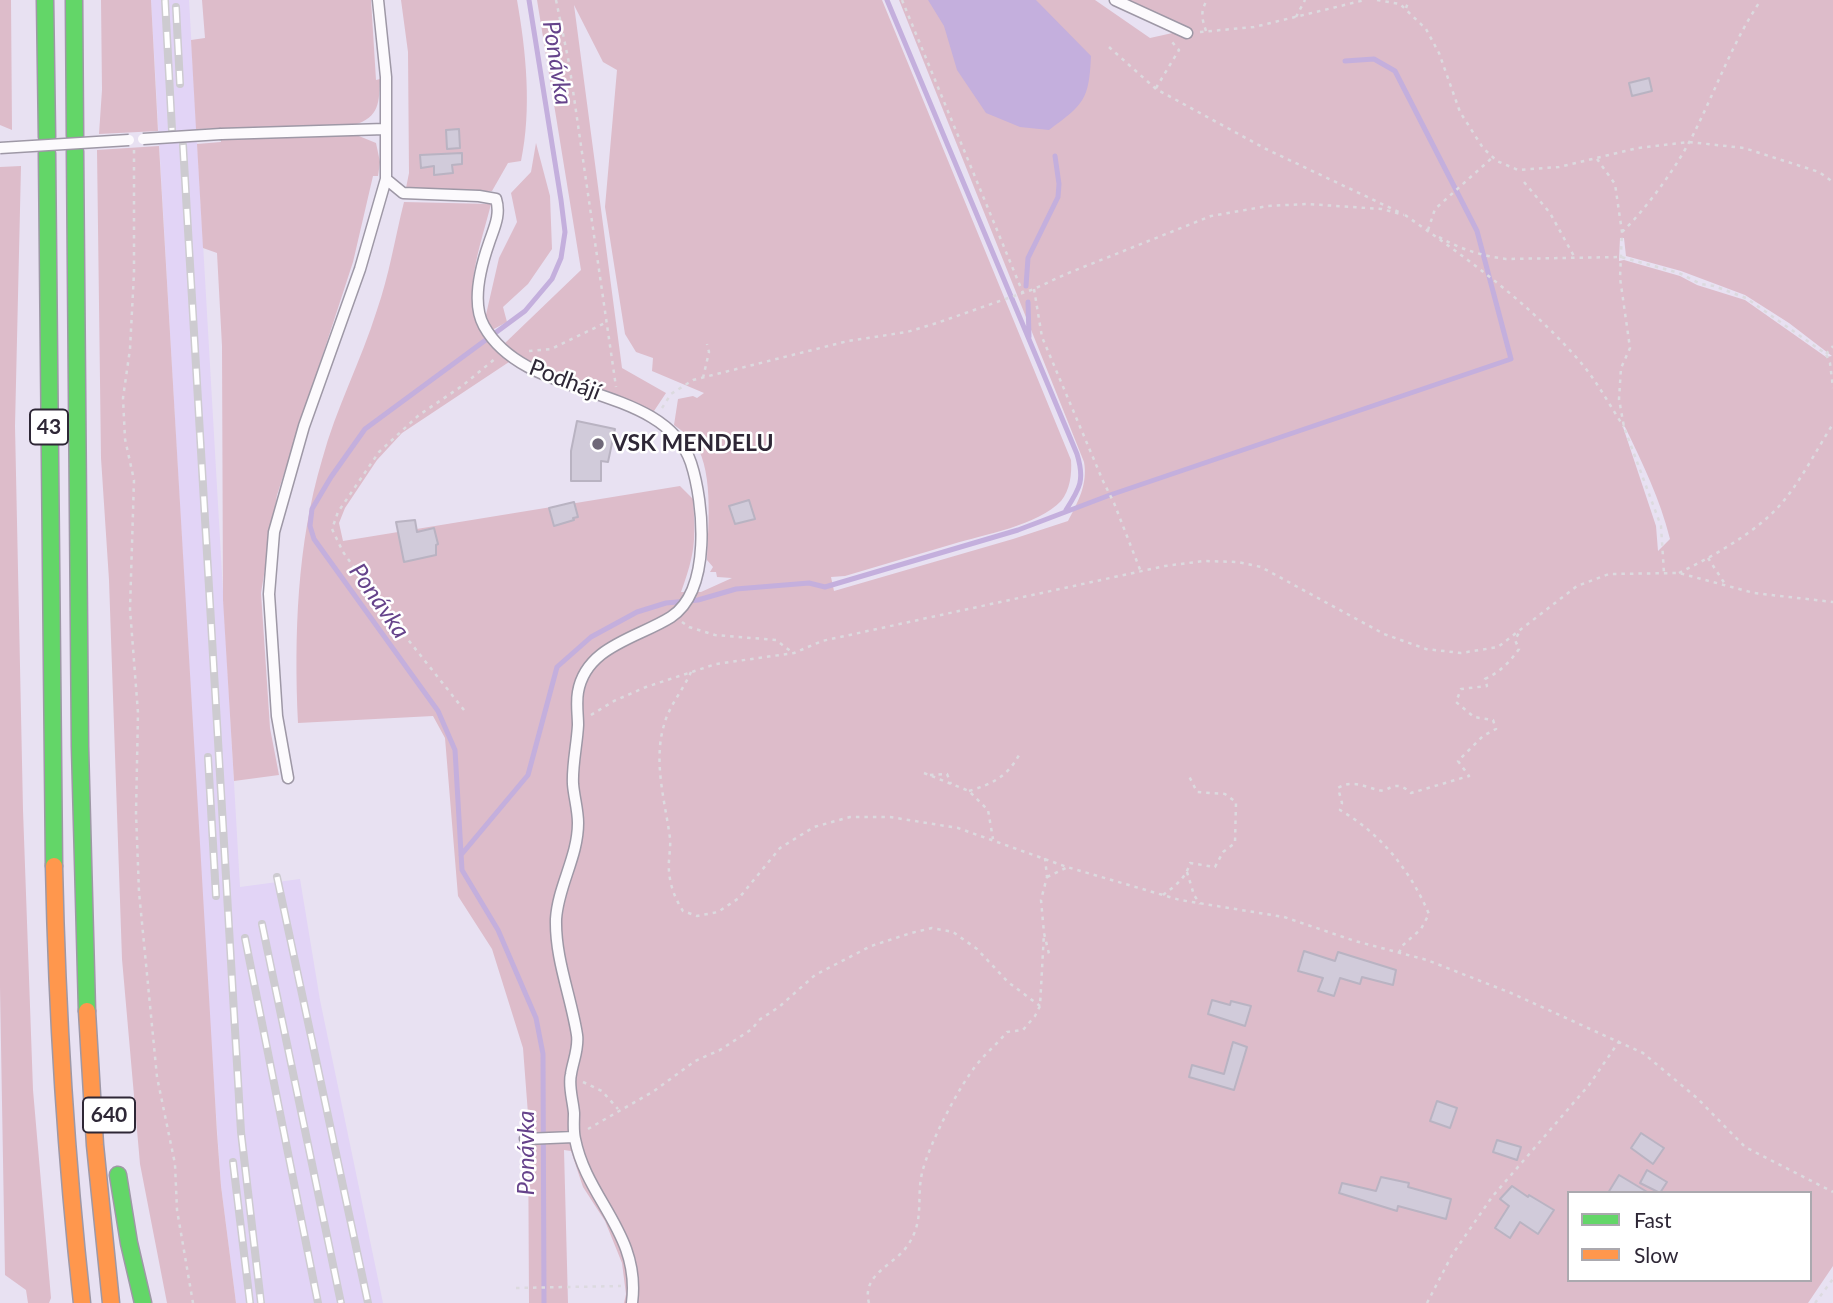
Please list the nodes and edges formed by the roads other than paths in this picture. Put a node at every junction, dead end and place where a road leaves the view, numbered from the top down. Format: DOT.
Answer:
graph roads {
  1 [pos="45,0"];
  2 [pos="74,0"];
  3 [pos="378,0"];
  4 [pos="1115,0"];
  5 [pos="1187,33"];
  6 [pos="385,129"];
  7 [pos="0,148"];
  8 [pos="386,179"];
  9 [pos="288,778"];
  10 [pos="83,926"];
  11 [pos="109,1112"];
  12 [pos="574,1137"];
  13 [pos="525,1139"];
  14 [pos="116,1165"];
  15 [pos="82,1303"];
  16 [pos="111,1303"];
  17 [pos="143,1303"];
  18 [pos="632,1303"];
  1 -- 15 [label="highway, 43"];
  2 -- 10 [label="highway, 43"];
  3 -- 6 [label="lane"];
  4 -- 5 [label="lane"];
  6 -- 7 [label="lane, bridge"];
  6 -- 8 [label="lane"];
  8 -- 9 [label="lane"];
  8 -- 12 [label="lane, Podhájí"];
  10 -- 11 [label="highway, 640"];
  10 -- 16 [label="highway, 43"];
  12 -- 13 [label="lane"];
  12 -- 18 [label="lane"];
  14 -- 17 [label="highway, 640"];
}
